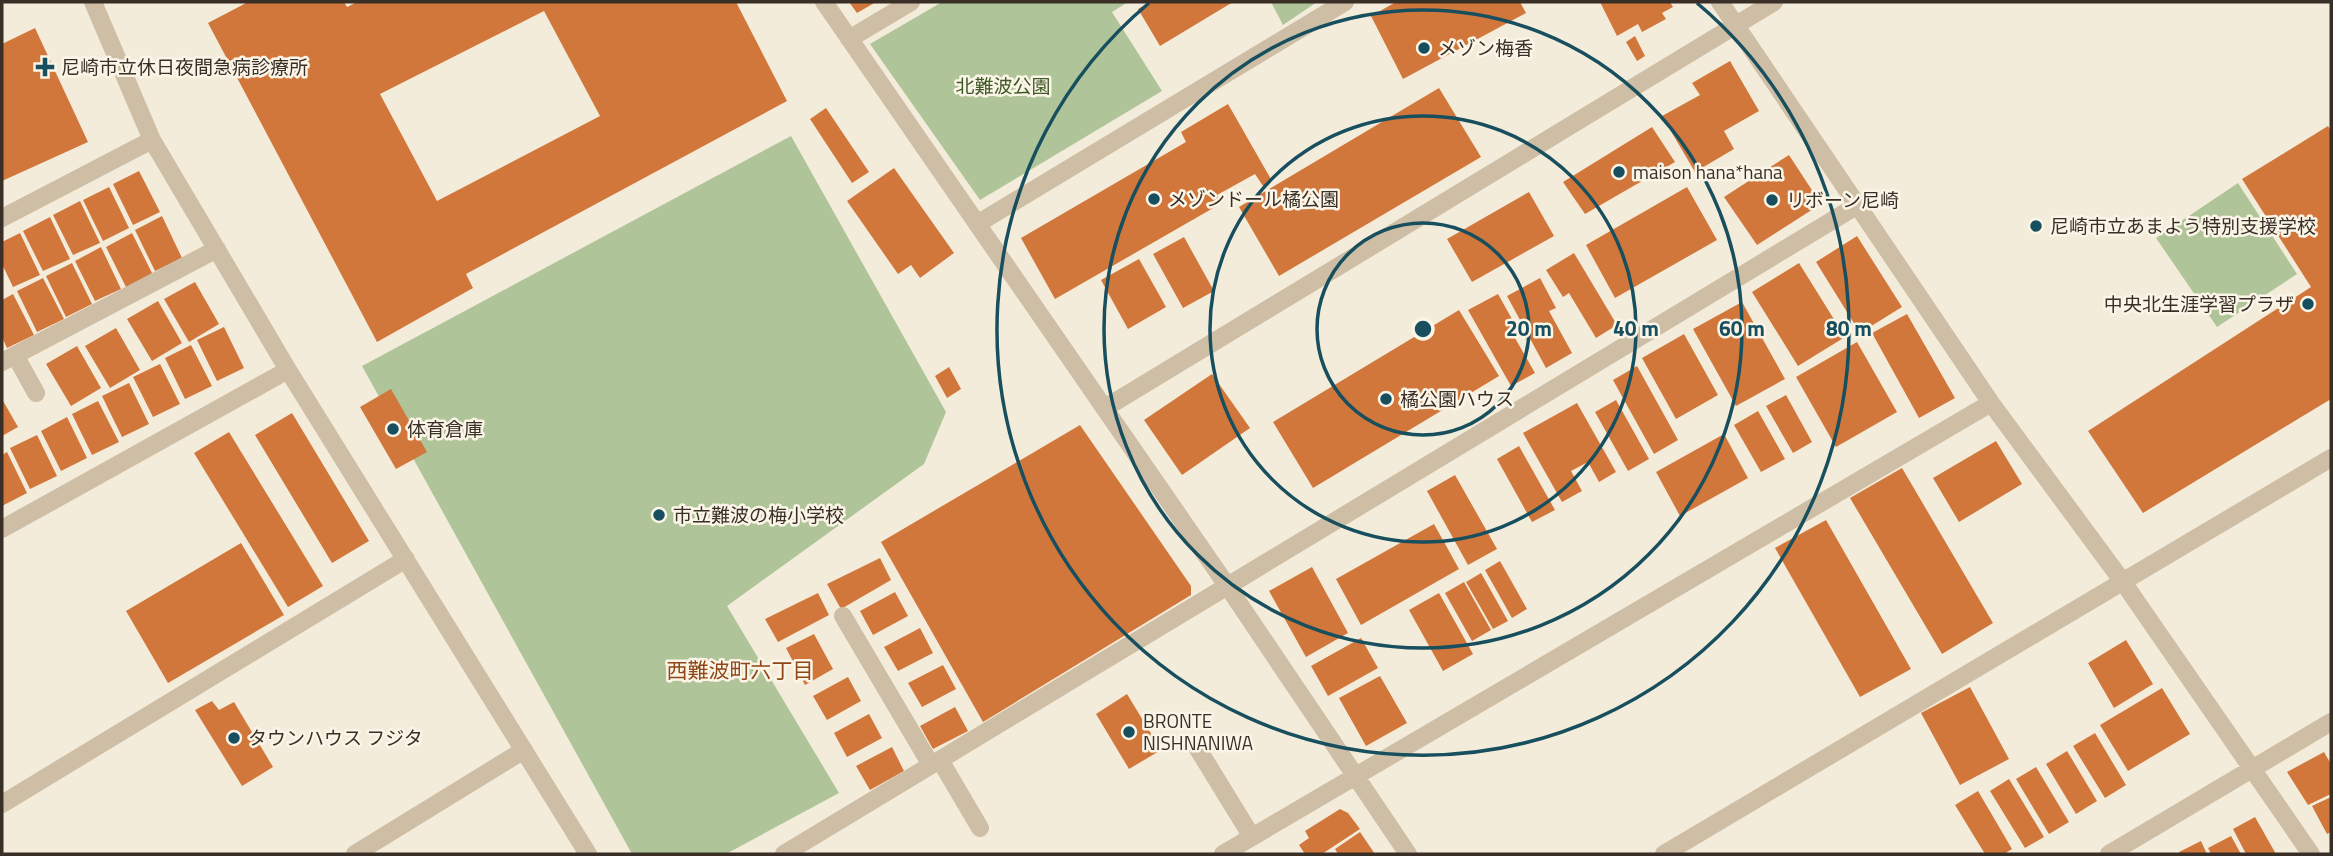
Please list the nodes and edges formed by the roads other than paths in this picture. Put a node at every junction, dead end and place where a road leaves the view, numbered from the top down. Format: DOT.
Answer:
graph roads {
  1 [pos="93,2"];
  2 [pos="824,2"];
  3 [pos="911,2"];
  4 [pos="1345,2"];
  5 [pos="1720,2"];
  6 [pos="1774,2"];
  7 [pos="1737,25"];
  8 [pos="849,39"];
  9 [pos="152,140"];
  10 [pos="1858,205"];
  11 [pos="2,218"];
  12 [pos="977,223"];
  13 [pos="217,249"];
  14 [pos="9,359"];
  15 [pos="288,370"];
  16 [pos="36,393"];
  17 [pos="1991,403"];
  18 [pos="1105,408"];
  19 [pos="2331,457"];
  20 [pos="2,529"];
  21 [pos="406,559"];
  22 [pos="2123,582"];
  23 [pos="1228,587"];
  24 [pos="843,616"];
  25 [pos="2331,722"];
  26 [pos="1198,749"];
  27 [pos="524,750"];
  28 [pos="936,763"];
  29 [pos="2251,769"];
  30 [pos="1355,776"];
  31 [pos="2,804"];
  32 [pos="980,828"];
  33 [pos="1252,837"];
  34 [pos="355,854"];
  35 [pos="588,854"];
  36 [pos="784,854"];
  37 [pos="1223,854"];
  38 [pos="1408,854"];
  39 [pos="1664,854"];
  40 [pos="2109,854"];
  41 [pos="2311,854"];
  1 -- 9 [label="street"];
  2 -- 8 [label="street"];
  3 -- 8 [label="street"];
  4 -- 12 [label="street"];
  5 -- 7 [label="street"];
  6 -- 7 [label="street"];
  7 -- 10 [label="street"];
  7 -- 18 [label="street"];
  8 -- 12 [label="street"];
  9 -- 11 [label="street"];
  9 -- 13 [label="street"];
  10 -- 17 [label="street"];
  10 -- 23 [label="street"];
  12 -- 18 [label="street"];
  13 -- 14 [label="street"];
  13 -- 15 [label="street"];
  14 -- 16 [label="street"];
  15 -- 20 [label="street"];
  15 -- 21 [label="street"];
  17 -- 22 [label="street"];
  17 -- 30 [label="street"];
  18 -- 23 [label="street"];
  19 -- 22 [label="street"];
  21 -- 27 [label="street"];
  21 -- 31 [label="street"];
  22 -- 29 [label="street"];
  22 -- 39 [label="street"];
  23 -- 28 [label="street"];
  23 -- 30 [label="street"];
  24 -- 28 [label="street"];
  25 -- 29 [label="street"];
  26 -- 33 [label="street"];
  27 -- 34 [label="street"];
  27 -- 35 [label="street"];
  28 -- 32 [label="street"];
  28 -- 36 [label="street"];
  29 -- 40 [label="street"];
  29 -- 41 [label="street"];
  30 -- 33 [label="street"];
  30 -- 38 [label="street"];
  33 -- 37 [label="street"];
}
